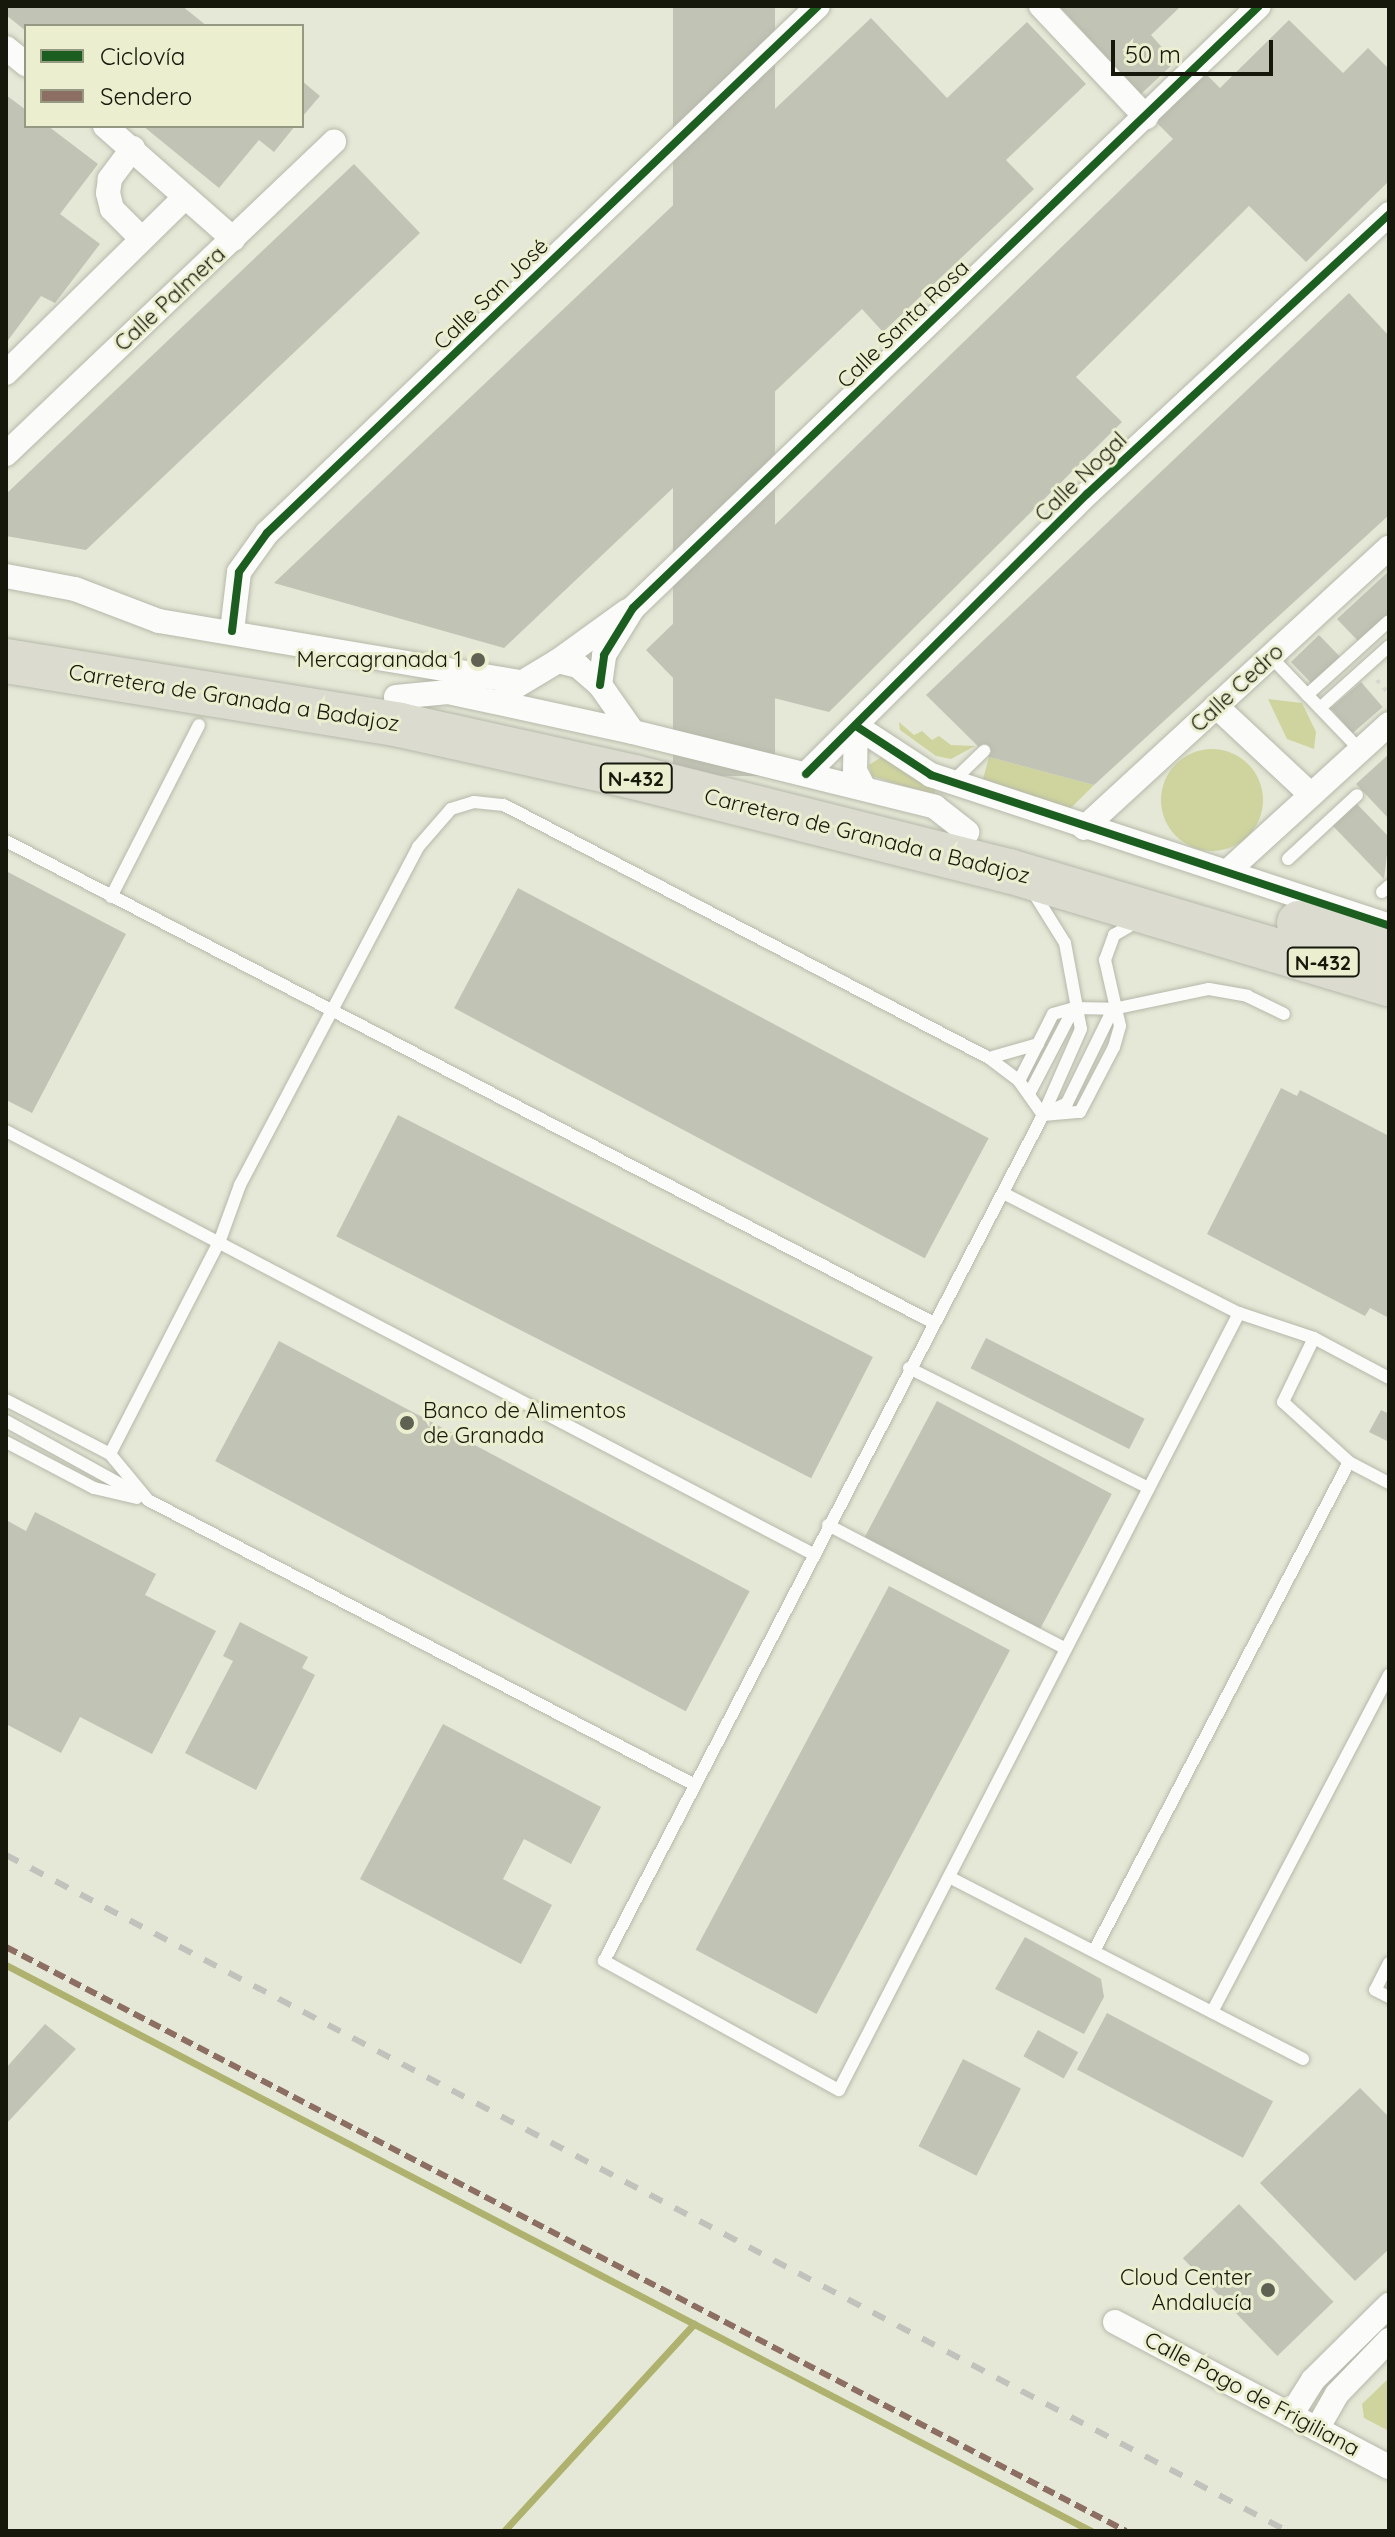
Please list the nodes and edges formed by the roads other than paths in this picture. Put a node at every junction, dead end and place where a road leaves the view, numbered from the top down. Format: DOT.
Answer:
graph roads {
  1 [pos="818,6"];
  2 [pos="1041,6"];
  3 [pos="1259,6"];
  4 [pos="6,48"];
  5 [pos="24,62"];
  6 [pos="1146,117"];
  7 [pos="108,128"];
  8 [pos="334,142"];
  9 [pos="133,148"];
  10 [pos="185,197"];
  11 [pos="1389,214"];
  12 [pos="142,239"];
  13 [pos="233,239"];
  14 [pos="6,373"];
  15 [pos="6,454"];
  16 [pos="1389,548"];
  17 [pos="6,576"];
  18 [pos="633,608"];
  19 [pos="1389,621"];
  20 [pos="6,630"];
  21 [pos="232,631"];
  22 [pos="1389,646"];
  23 [pos="1270,656"];
  24 [pos="6,661"];
  25 [pos="558,661"];
  26 [pos="520,682"];
  27 [pos="600,685"];
  28 [pos="1307,695"];
  29 [pos="396,697"];
  30 [pos="496,701"];
  31 [pos="1216,706"];
  32 [pos="1320,708"];
  33 [pos="1389,724"];
  34 [pos="199,725"];
  35 [pos="856,726"];
  36 [pos="633,732"];
  37 [pos="1360,750"];
  38 [pos="984,751"];
  39 [pos="806,774"];
  40 [pos="952,782"];
  41 [pos="864,788"];
  42 [pos="1311,795"];
  43 [pos="1357,795"];
  44 [pos="1084,828"];
  45 [pos="967,832"];
  46 [pos="6,841"];
  47 [pos="1288,859"];
  48 [pos="1009,871"];
  49 [pos="1228,871"];
  50 [pos="111,897"];
  51 [pos="1182,919"];
  52 [pos="1389,926"];
  53 [pos="1389,950"];
  54 [pos="1389,984"];
  55 [pos="1074,1008"];
  56 [pos="1113,1009"];
  57 [pos="1284,1014"];
  58 [pos="332,1015"];
  59 [pos="1038,1044"];
  60 [pos="989,1058"];
  61 [pos="1019,1081"];
  62 [pos="1029,1094"];
  63 [pos="1043,1115"];
  64 [pos="6,1131"];
  65 [pos="1003,1193"];
  66 [pos="220,1240"];
  67 [pos="1239,1313"];
  68 [pos="932,1322"];
  69 [pos="1314,1338"];
  70 [pos="909,1368"];
  71 [pos="1389,1378"];
  72 [pos="6,1400"];
  73 [pos="6,1421"];
  74 [pos="6,1442"];
  75 [pos="110,1454"];
  76 [pos="1349,1462"];
  77 [pos="1389,1483"];
  78 [pos="1149,1488"];
  79 [pos="148,1500"];
  80 [pos="828,1525"];
  81 [pos="813,1554"];
  82 [pos="1066,1649"];
  83 [pos="1389,1675"];
  84 [pos="695,1785"];
  85 [pos="949,1877"];
  86 [pos="1094,1951"];
  87 [pos="1389,1963"];
  88 [pos="1389,1997"];
  89 [pos="1212,2012"];
  90 [pos="1303,2059"];
  91 [pos="1389,2305"];
  92 [pos="1115,2322"];
  93 [pos="1389,2340"];
  94 [pos="1291,2415"];
  95 [pos="1317,2429"];
  96 [pos="1389,2467"];
  1 -- 21 [label="street, Calle San José"];
  2 -- 6 [label="street"];
  3 -- 6 [label="street, Calle Santa Rosa"];
  4 -- 5 [label="street"];
  6 -- 18 [label="street, Calle Santa Rosa"];
  7 -- 9 [label="street"];
  8 -- 13 [label="street, Calle Palmera"];
  9 -- 10 [label="street"];
  9 -- 12 [label="street"];
  10 -- 12 [label="street"];
  10 -- 13 [label="street"];
  11 -- 35 [label="street, Calle Nogal"];
  12 -- 14 [label="street"];
  13 -- 15 [label="street, Calle Palmera"];
  16 -- 23 [label="street, Calle Cedro"];
  17 -- 21 [label="street"];
  18 -- 25 [label="street, Calle Santa Rosa"];
  18 -- 27 [label="street, Calle Santa Rosa"];
  19 -- 28 [label="lane"];
  20 -- 29 [label="highway, Carretera de Granada a Badajoz / N-432"];
  21 -- 26 [label="street"];
  22 -- 32 [label="lane"];
  23 -- 28 [label="lane"];
  23 -- 31 [label="street, Calle Cedro"];
  24 -- 48 [label="highway, Carretera de Granada a Badajoz / N-432"];
  25 -- 26 [label="street, Calle Santa Rosa"];
  25 -- 27 [label="street"];
  26 -- 30 [label="street, Calle Santa Rosa"];
  27 -- 36 [label="street"];
  28 -- 32 [label="lane"];
  29 -- 30 [label="street"];
  29 -- 45 [label="highway, Carretera de Granada a Badajoz / N-432"];
  30 -- 36 [label="street"];
  31 -- 42 [label="street"];
  31 -- 44 [label="street, Calle Cedro"];
  32 -- 37 [label="lane"];
  33 -- 37 [label="street"];
  34 -- 50 [label="lane"];
  35 -- 39 [label="street, Calle Nogal"];
  35 -- 40 [label="street"];
  35 -- 41 [label="street"];
  36 -- 39 [label="street"];
  37 -- 42 [label="street"];
  38 -- 40 [label="lane"];
  39 -- 41 [label="street"];
  40 -- 44 [label="street"];
  41 -- 45 [label="street"];
  42 -- 49 [label="street"];
  43 -- 47 [label="lane"];
  44 -- 49 [label="street"];
  45 -- 53 [label="highway, Carretera de Granada a Badajoz / N-432"];
  46 -- 50 [label="lane"];
  48 -- 51 [label="highway, Carretera de Granada a Badajoz / N-432"];
  48 -- 55 [label="lane"];
  49 -- 52 [label="street"];
  50 -- 58 [label="lane"];
  51 -- 54 [label="highway, Carretera de Granada a Badajoz / N-432"];
  51 -- 56 [label="lane"];
  55 -- 56 [label="lane"];
  55 -- 59 [label="lane"];
  55 -- 62 [label="lane"];
  55 -- 63 [label="lane"];
  56 -- 57 [label="lane"];
  56 -- 63 [label="lane"];
  58 -- 60 [label="lane"];
  58 -- 66 [label="lane"];
  58 -- 68 [label="lane"];
  59 -- 60 [label="lane"];
  59 -- 61 [label="lane"];
  60 -- 61 [label="lane"];
  61 -- 62 [label="lane"];
  62 -- 63 [label="lane"];
  63 -- 65 [label="lane"];
  64 -- 66 [label="lane"];
  65 -- 67 [label="lane"];
  65 -- 68 [label="lane"];
  66 -- 75 [label="lane"];
  66 -- 81 [label="lane"];
  67 -- 69 [label="lane"];
  67 -- 78 [label="lane"];
  68 -- 70 [label="lane"];
  69 -- 71 [label="lane"];
  69 -- 76 [label="lane"];
  70 -- 78 [label="lane"];
  70 -- 80 [label="lane"];
  72 -- 75 [label="lane"];
  73 -- 79 [label="lane"];
  74 -- 79 [label="lane"];
  75 -- 79 [label="lane"];
  76 -- 77 [label="lane"];
  76 -- 86 [label="lane"];
  78 -- 82 [label="lane"];
  79 -- 84 [label="lane"];
  80 -- 81 [label="lane"];
  80 -- 82 [label="lane"];
  81 -- 84 [label="lane"];
  82 -- 85 [label="lane"];
  83 -- 89 [label="lane"];
  84 -- 85 [label="lane"];
  85 -- 86 [label="lane"];
  86 -- 89 [label="lane"];
  87 -- 88 [label="lane"];
  89 -- 90 [label="lane"];
  91 -- 94 [label="street"];
  92 -- 94 [label="street, Calle Pago de Frigiliana"];
  93 -- 95 [label="street"];
  94 -- 95 [label="street, Calle Pago de Frigiliana"];
  95 -- 96 [label="street, Calle Pago de Frigiliana"];
}
